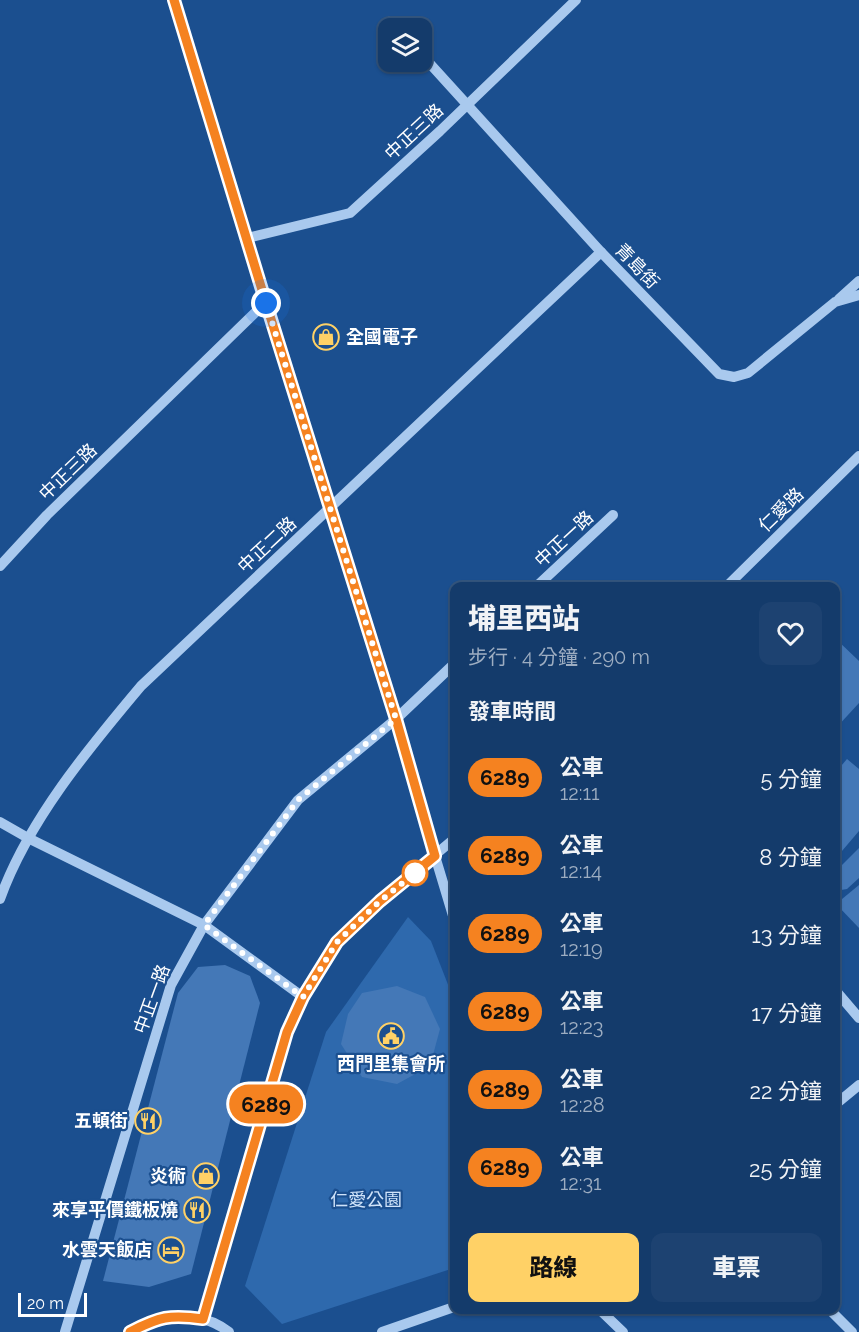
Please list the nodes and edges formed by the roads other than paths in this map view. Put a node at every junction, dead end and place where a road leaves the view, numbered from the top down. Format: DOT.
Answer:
graph roads {
  1 [pos="174,0"];
  2 [pos="576,0"];
  3 [pos="432,66"];
  4 [pos="467,105"];
  5 [pos="247,238"];
  6 [pos="601,252"];
  7 [pos="859,281"];
  8 [pos="859,295"];
  9 [pos="835,302"];
  10 [pos="266,303"];
  11 [pos="859,456"];
  12 [pos="330,509"];
  13 [pos="613,515"];
  14 [pos="0,566"];
  15 [pos="541,582"];
  16 [pos="731,582"];
  17 [pos="450,668"];
  18 [pos="396,719"];
  19 [pos="0,822"];
  20 [pos="28,838"];
  21 [pos="450,843"];
  22 [pos="435,856"];
  23 [pos="0,899"];
  24 [pos="450,906"];
  25 [pos="204,925"];
  26 [pos="840,996"];
  27 [pos="303,997"];
  28 [pos="859,1018"];
  29 [pos="859,1085"];
  30 [pos="840,1101"];
  31 [pos="450,1308"];
  32 [pos="604,1314"];
  33 [pos="834,1314"];
  34 [pos="203,1319"];
  35 [pos="65,1332"];
  36 [pos="130,1332"];
  37 [pos="229,1332"];
  38 [pos="382,1332"];
  39 [pos="623,1332"];
  40 [pos="852,1332"];
  1 -- 5 [label="street"];
  2 -- 4 [label="street, 中正三路"];
  3 -- 4 [label="street, 青島街"];
  4 -- 5 [label="street, 中正三路"];
  4 -- 6 [label="street, 青島街"];
  5 -- 10 [label="street"];
  6 -- 9 [label="street, 青島街"];
  6 -- 12 [label="street, 中正二路"];
  7 -- 9 [label="street"];
  8 -- 9 [label="street, 青島街"];
  10 -- 12 [label="street"];
  10 -- 14 [label="street, 中正三路"];
  11 -- 16 [label="street, 仁愛路"];
  12 -- 18 [label="street"];
  12 -- 20 [label="street, 中正二路"];
  13 -- 15 [label="street, 中正一路"];
  17 -- 18 [label="street, 中正一路"];
  18 -- 22 [label="street"];
  18 -- 25 [label="street, 中正一路"];
  19 -- 20 [label="street"];
  20 -- 23 [label="street, 中正二路"];
  20 -- 25 [label="street"];
  21 -- 22 [label="street"];
  22 -- 24 [label="street"];
  22 -- 27 [label="street"];
  25 -- 27 [label="street"];
  25 -- 35 [label="street, 中正一路"];
  26 -- 28 [label="street"];
  27 -- 34 [label="street"];
  29 -- 30 [label="street"];
  31 -- 38 [label="street"];
  32 -- 39 [label="street"];
  33 -- 40 [label="street"];
  34 -- 36 [label="street"];
  34 -- 37 [label="street"];
}
